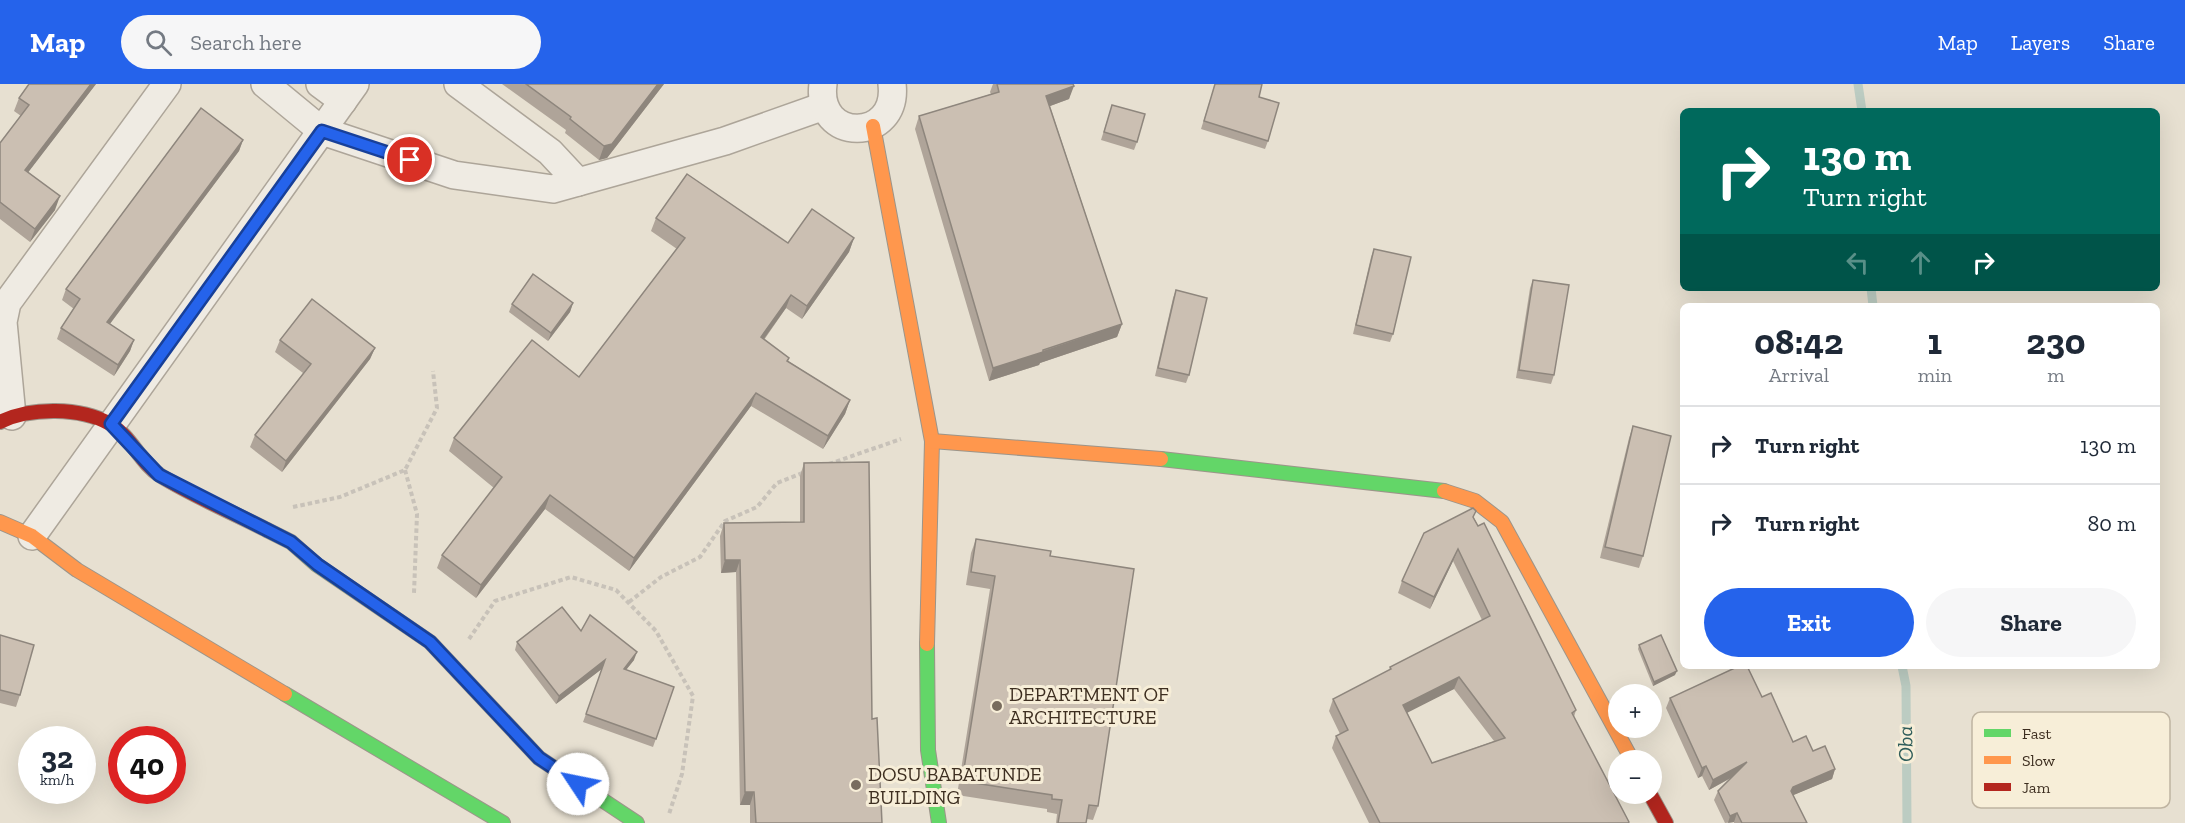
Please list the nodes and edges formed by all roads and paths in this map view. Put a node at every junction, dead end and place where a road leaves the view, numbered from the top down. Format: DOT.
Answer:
graph roads {
  1 [pos="167,84"];
  2 [pos="265,84"];
  3 [pos="320,84"];
  4 [pos="458,84"];
  5 [pos="892,84"];
  6 [pos="349,92"];
  7 [pos="823,95"];
  8 [pos="873,126"];
  9 [pos="322,131"];
  10 [pos="578,182"];
  11 [pos="433,371"];
  12 [pos="6,419"];
  13 [pos="111,424"];
  14 [pos="932,441"];
  15 [pos="822,466"];
  16 [pos="405,470"];
  17 [pos="812,470"];
  18 [pos="285,508"];
  19 [pos="0,522"];
  20 [pos="32,536"];
  21 [pos="629,602"];
  22 [pos="412,630"];
  23 [pos="445,658"];
  24 [pos="1627,750"];
  25 [pos="1656,804"];
  26 [pos="503,823"];
  27 [pos="637,823"];
  28 [pos="666,823"];
  29 [pos="939,823"];
  30 [pos="1666,823"];
  1 -- 12 [label="street"];
  2 -- 9 [label="street"];
  3 -- 6 [label="street"];
  4 -- 10 [label="street"];
  5 -- 8 [label="street"];
  6 -- 9 [label="street"];
  7 -- 8 [label="street"];
  7 -- 10 [label="street"];
  8 -- 14 [label="street"];
  9 -- 10 [label="street"];
  9 -- 13 [label="street"];
  11 -- 16 [label="path"];
  12 -- 13 [label="street"];
  13 -- 20 [label="street"];
  13 -- 22 [label="street"];
  14 -- 15 [label="path"];
  14 -- 24 [label="street"];
  14 -- 29 [label="street"];
  16 -- 18 [label="path"];
  16 -- 22 [label="path"];
  17 -- 21 [label="path"];
  19 -- 20 [label="street"];
  20 -- 26 [label="street"];
  21 -- 23 [label="path"];
  21 -- 28 [label="path"];
  22 -- 23 [label="street"];
  23 -- 27 [label="street"];
  25 -- 30 [label="street"];
}
